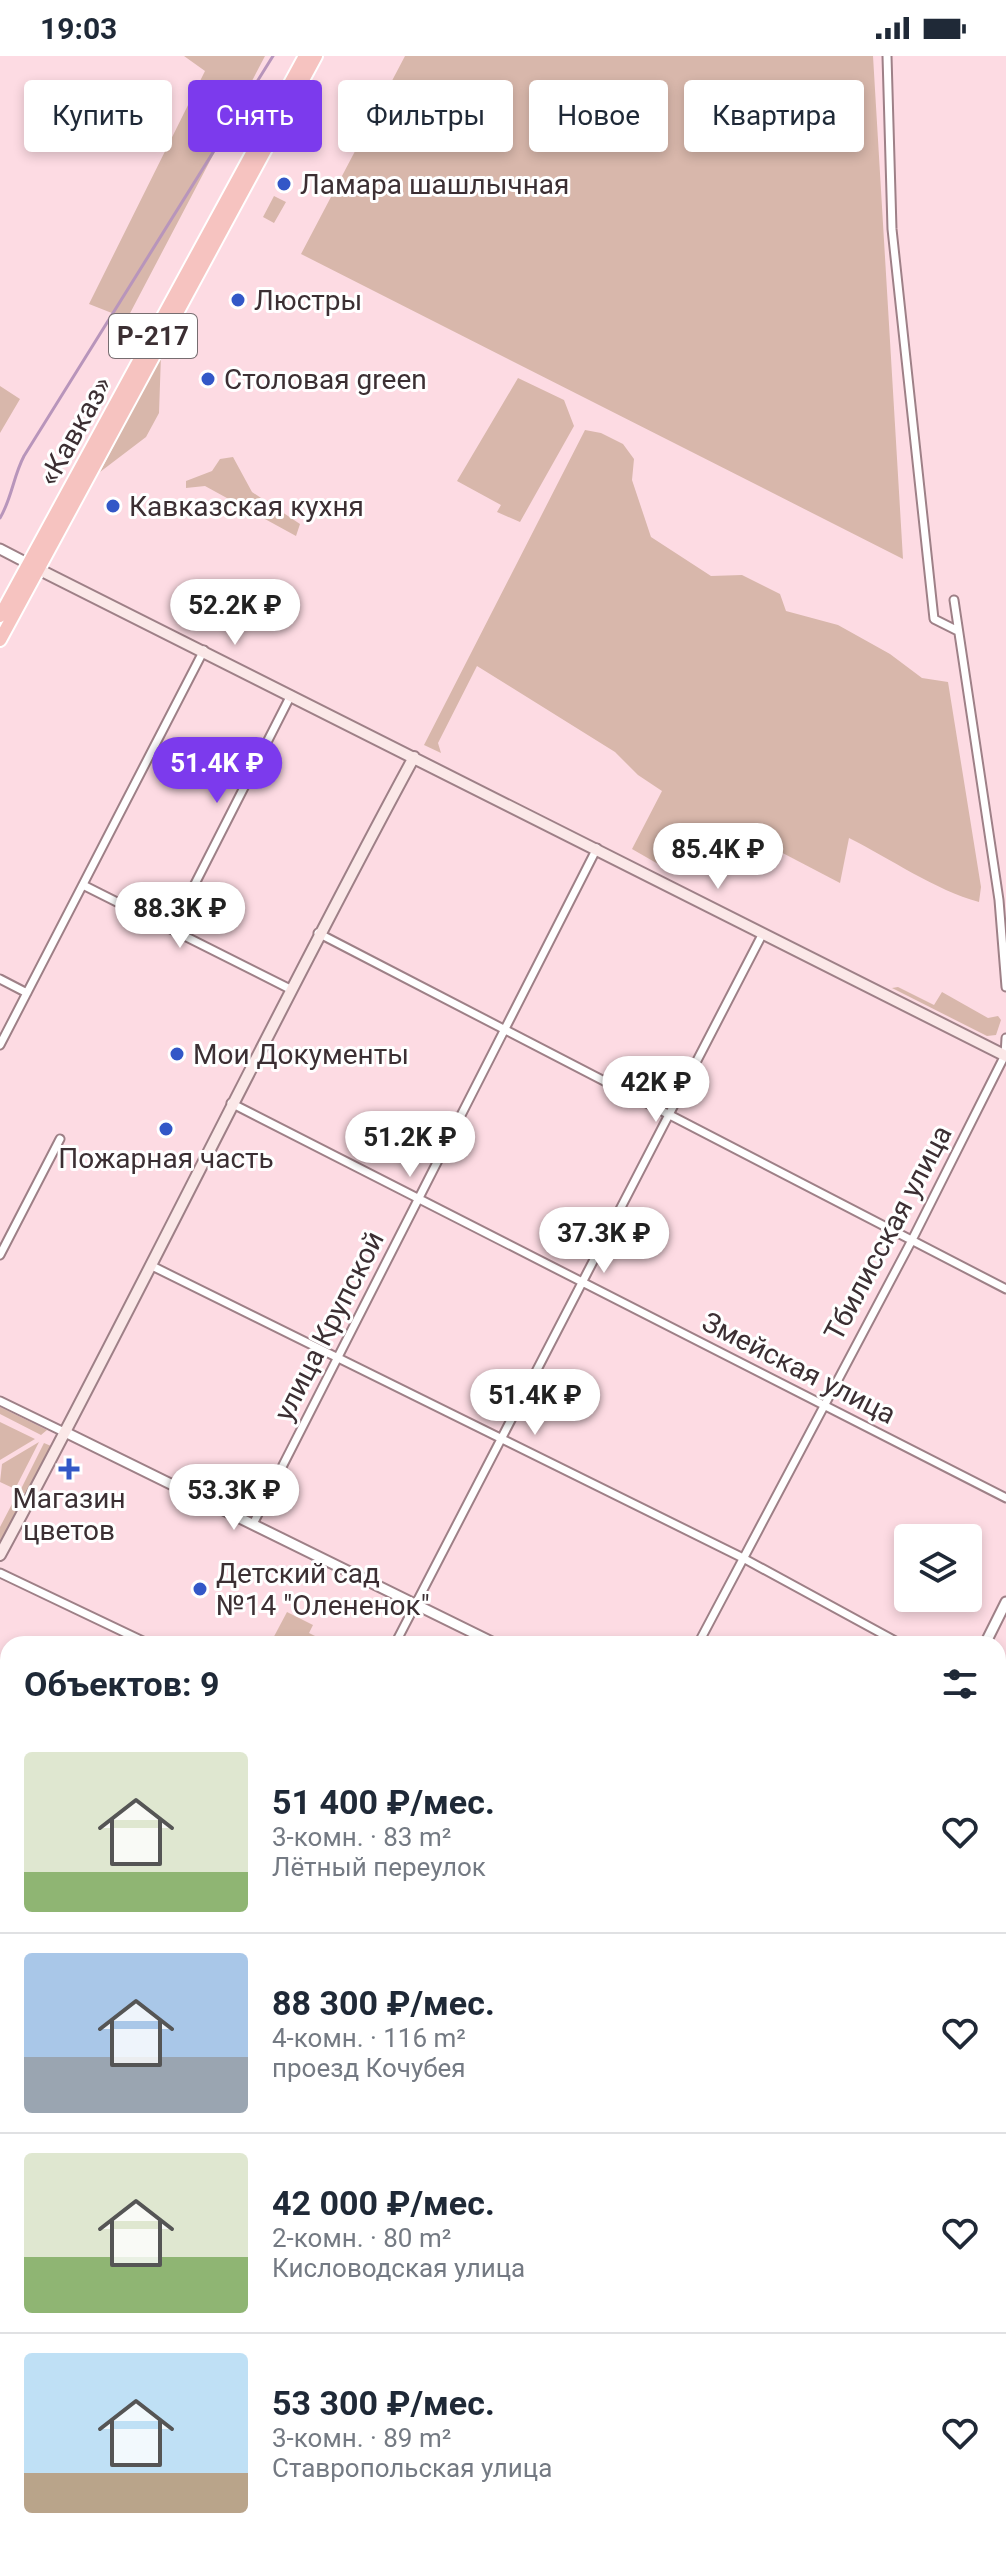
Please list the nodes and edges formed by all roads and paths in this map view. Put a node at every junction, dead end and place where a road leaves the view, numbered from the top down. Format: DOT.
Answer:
graph roads {
  1 [pos="305,56"];
  2 [pos="316,56"];
  3 [pos="887,56"];
  4 [pos="0,549"];
  5 [pos="34,567"];
  6 [pos="954,600"];
  7 [pos="0,616"];
  8 [pos="958,631"];
  9 [pos="0,640"];
  10 [pos="204,650"];
  11 [pos="291,695"];
  12 [pos="414,757"];
  13 [pos="597,848"];
  14 [pos="83,885"];
  15 [pos="172,929"];
  16 [pos="318,933"];
  17 [pos="763,933"];
  18 [pos="0,979"];
  19 [pos="1006,987"];
  20 [pos="290,989"];
  21 [pos="27,993"];
  22 [pos="507,1028"];
  23 [pos="1006,1038"];
  24 [pos="0,1045"];
  25 [pos="1005,1056"];
  26 [pos="231,1103"];
  27 [pos="668,1113"];
  28 [pos="60,1139"];
  29 [pos="418,1197"];
  30 [pos="912,1240"];
  31 [pos="0,1255"];
  32 [pos="150,1265"];
  33 [pos="584,1280"];
  34 [pos="1006,1289"];
  35 [pos="337,1358"];
  36 [pos="0,1401"];
  37 [pos="821,1406"];
  38 [pos="67,1433"];
  39 [pos="501,1438"];
  40 [pos="1006,1498"];
  41 [pos="253,1524"];
  42 [pos="0,1555"];
  43 [pos="743,1558"];
  44 [pos="0,1573"];
  45 [pos="1006,1602"];
  46 [pos="416,1603"];
  47 [pos="132,1636"];
  48 [pos="399,1636"];
  49 [pos="480,1636"];
  50 [pos="702,1636"];
  51 [pos="886,1636"];
  52 [pos="989,1636"];
  1 -- 5 [label="highway, «Кавказ» / Р-217"];
  2 -- 5 [label="highway, Р-217"];
  3 -- 8 [label="street"];
  4 -- 5 [label="street"];
  5 -- 7 [label="highway, «Кавказ» / Р-217"];
  5 -- 9 [label="highway, Р-217"];
  5 -- 10 [label="main road"];
  6 -- 8 [label="street"];
  8 -- 19 [label="street"];
  10 -- 11 [label="main road"];
  10 -- 14 [label="street"];
  11 -- 12 [label="main road"];
  11 -- 15 [label="street"];
  12 -- 13 [label="main road"];
  12 -- 16 [label="main road"];
  13 -- 17 [label="main road"];
  13 -- 22 [label="street, улица Крупской"];
  14 -- 15 [label="street"];
  14 -- 21 [label="street"];
  15 -- 20 [label="street"];
  16 -- 20 [label="main road"];
  16 -- 22 [label="street"];
  17 -- 25 [label="main road"];
  17 -- 27 [label="street"];
  18 -- 21 [label="street"];
  20 -- 26 [label="main road"];
  21 -- 24 [label="street"];
  22 -- 27 [label="street"];
  22 -- 29 [label="street, улица Крупской"];
  23 -- 25 [label="street"];
  25 -- 30 [label="street, Тбилисская улица"];
  26 -- 29 [label="street, Змейская улица"];
  26 -- 32 [label="main road"];
  27 -- 30 [label="street"];
  27 -- 33 [label="street"];
  28 -- 31 [label="street"];
  29 -- 33 [label="street, Змейская улица"];
  29 -- 35 [label="street, улица Крупской"];
  30 -- 34 [label="street"];
  30 -- 37 [label="street, Тбилисская улица"];
  32 -- 35 [label="street"];
  32 -- 38 [label="main road"];
  33 -- 37 [label="street, Змейская улица"];
  33 -- 39 [label="street"];
  35 -- 39 [label="street"];
  35 -- 41 [label="street, улица Крупской"];
  36 -- 38 [label="street"];
  37 -- 40 [label="street, Змейская улица"];
  37 -- 43 [label="street, Тбилисская улица"];
  38 -- 41 [label="street"];
  38 -- 42 [label="main road"];
  39 -- 43 [label="street"];
  39 -- 46 [label="street"];
  41 -- 46 [label="street"];
  43 -- 50 [label="street, Тбилисская улица"];
  43 -- 51 [label="street"];
  44 -- 47 [label="street"];
  45 -- 52 [label="street"];
  46 -- 48 [label="street"];
  46 -- 49 [label="street"];
}
